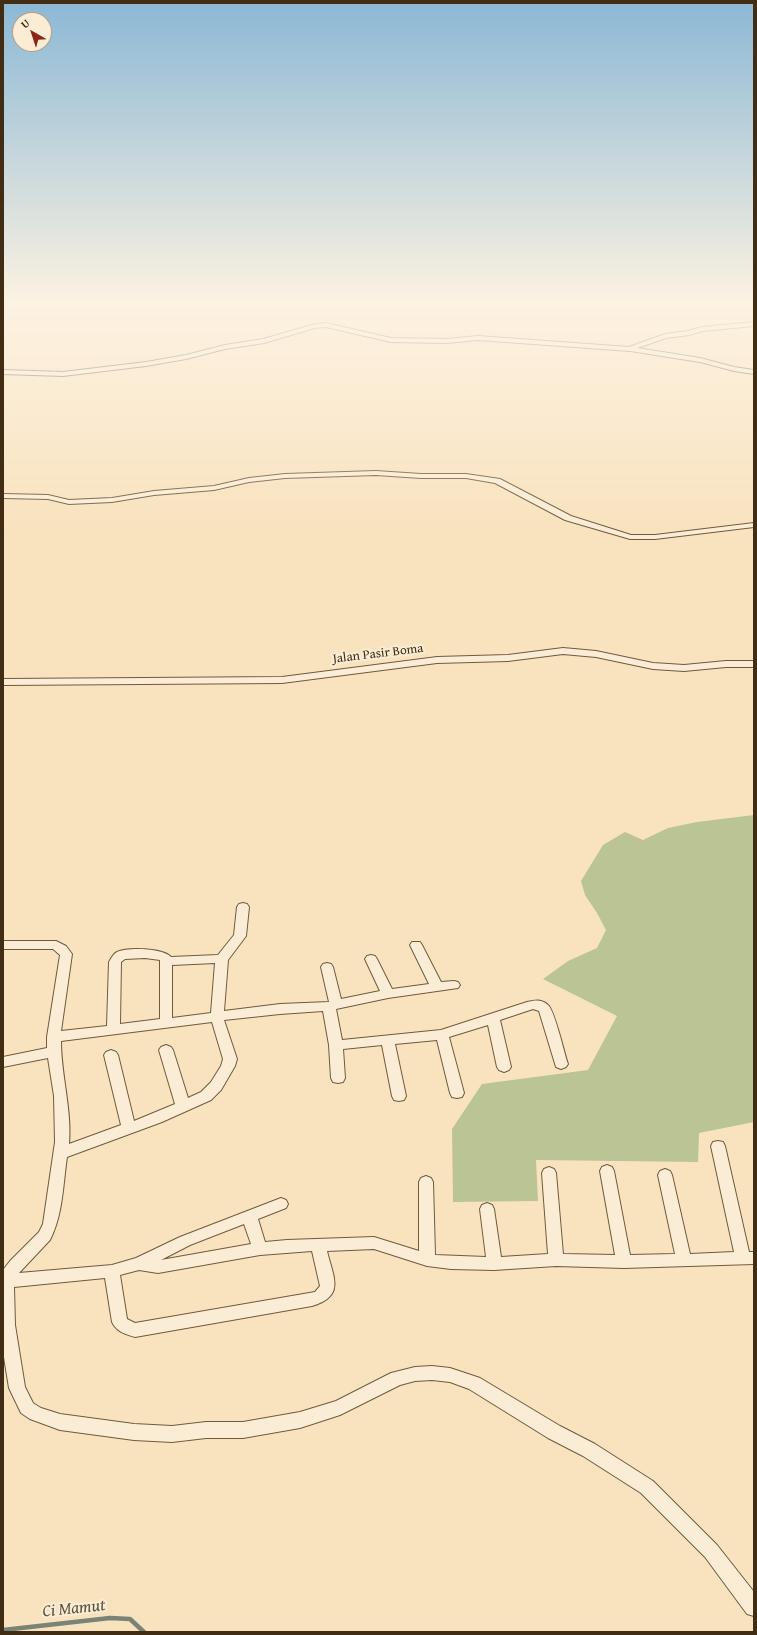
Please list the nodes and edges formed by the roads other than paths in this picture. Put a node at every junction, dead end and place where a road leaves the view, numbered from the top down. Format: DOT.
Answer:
graph roads {
  1 [pos="3,496"];
  2 [pos="754,525"];
  3 [pos="754,664"];
  4 [pos="3,682"];
  5 [pos="243,907"];
  6 [pos="3,945"];
  7 [pos="416,945"];
  8 [pos="222,959"];
  9 [pos="371,959"];
  10 [pos="167,961"];
  11 [pos="327,967"];
  12 [pos="454,985"];
  13 [pos="437,987"];
  14 [pos="388,994"];
  15 [pos="332,1005"];
  16 [pos="217,1018"];
  17 [pos="493,1019"];
  18 [pos="166,1023"];
  19 [pos="113,1029"];
  20 [pos="442,1035"];
  21 [pos="54,1038"];
  22 [pos="388,1040"];
  23 [pos="336,1045"];
  24 [pos="166,1050"];
  25 [pos="54,1052"];
  26 [pos="111,1055"];
  27 [pos="3,1062"];
  28 [pos="562,1064"];
  29 [pos="504,1067"];
  30 [pos="338,1078"];
  31 [pos="457,1093"];
  32 [pos="399,1096"];
  33 [pos="183,1106"];
  34 [pos="129,1129"];
  35 [pos="718,1146"];
  36 [pos="61,1153"];
  37 [pos="607,1171"];
  38 [pos="549,1173"];
  39 [pos="665,1175"];
  40 [pos="426,1182"];
  41 [pos="282,1204"];
  42 [pos="487,1209"];
  43 [pos="249,1216"];
  44 [pos="318,1245"];
  45 [pos="260,1249"];
  46 [pos="749,1258"];
  47 [pos="427,1260"];
  48 [pos="556,1260"];
  49 [pos="684,1260"];
  50 [pos="624,1262"];
  51 [pos="139,1264"];
  52 [pos="494,1264"];
  53 [pos="112,1271"];
  54 [pos="5,1279"];
  55 [pos="754,1607"];
  1 -- 2 [label="street"];
  3 -- 4 [label="street, Jalan Pasir Boma"];
  5 -- 8 [label="street"];
  6 -- 21 [label="street"];
  7 -- 13 [label="street"];
  8 -- 10 [label="street"];
  8 -- 16 [label="street"];
  9 -- 14 [label="street"];
  10 -- 18 [label="street"];
  10 -- 19 [label="street"];
  11 -- 15 [label="street"];
  12 -- 13 [label="street"];
  13 -- 14 [label="street"];
  14 -- 15 [label="street"];
  15 -- 16 [label="street"];
  15 -- 23 [label="street"];
  16 -- 18 [label="street"];
  16 -- 33 [label="street"];
  17 -- 20 [label="street"];
  17 -- 28 [label="street"];
  17 -- 29 [label="street"];
  18 -- 19 [label="street"];
  19 -- 21 [label="street"];
  20 -- 22 [label="street"];
  20 -- 31 [label="street"];
  21 -- 25 [label="street"];
  22 -- 23 [label="street"];
  22 -- 32 [label="street"];
  23 -- 30 [label="street"];
  24 -- 33 [label="street"];
  25 -- 27 [label="street"];
  25 -- 36 [label="street"];
  26 -- 34 [label="street"];
  33 -- 34 [label="street"];
  34 -- 36 [label="street"];
  35 -- 46 [label="street"];
  36 -- 54 [label="street"];
  37 -- 50 [label="street"];
  38 -- 48 [label="street"];
  39 -- 49 [label="street"];
  40 -- 47 [label="street"];
  41 -- 43 [label="street"];
  42 -- 52 [label="street"];
  43 -- 45 [label="street"];
  43 -- 51 [label="street"];
  44 -- 45 [label="street"];
  44 -- 47 [label="street"];
  44 -- 53 [label="street"];
  45 -- 51 [label="street"];
  46 -- 49 [label="street"];
  47 -- 52 [label="street"];
  48 -- 50 [label="street"];
  48 -- 52 [label="street"];
  49 -- 50 [label="street"];
  51 -- 53 [label="street"];
  53 -- 54 [label="street"];
  54 -- 55 [label="street"];
}
